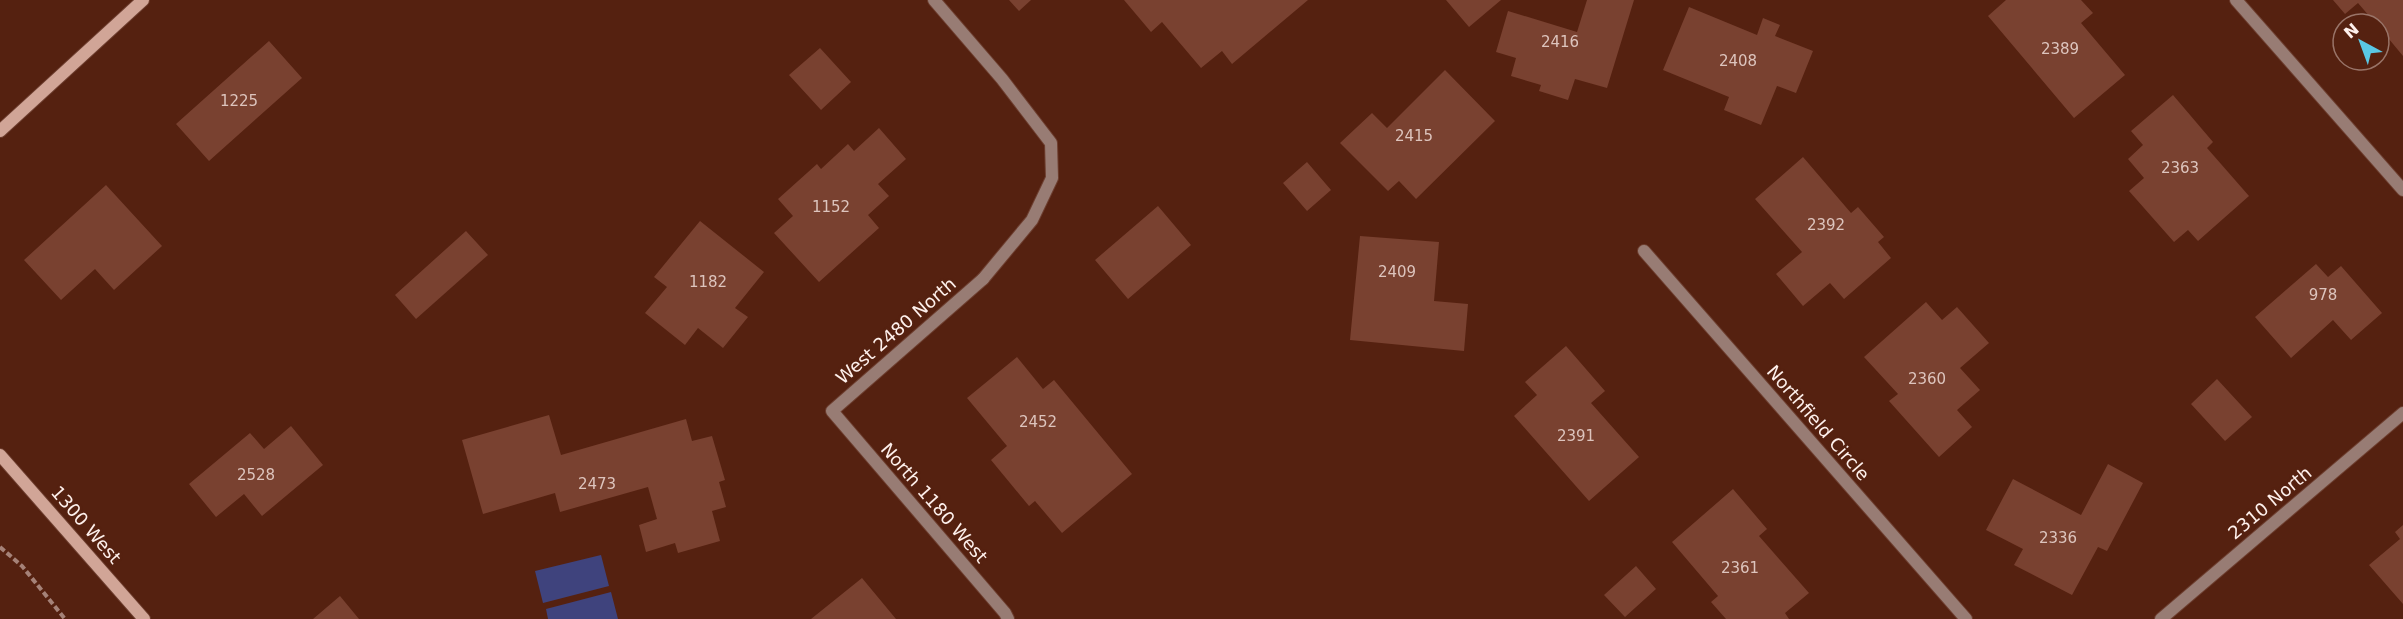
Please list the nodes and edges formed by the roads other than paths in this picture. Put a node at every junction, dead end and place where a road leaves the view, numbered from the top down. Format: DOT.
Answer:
graph roads {
  1 [pos="143,0"];
  2 [pos="934,0"];
  3 [pos="2236,0"];
  4 [pos="0,131"];
  5 [pos="2403,190"];
  6 [pos="1644,251"];
  7 [pos="832,411"];
  8 [pos="2403,414"];
  9 [pos="0,454"];
  10 [pos="144,619"];
  11 [pos="1008,619"];
  12 [pos="1966,619"];
  13 [pos="2161,619"];
  1 -- 4 [label="street"];
  2 -- 7 [label="street, West 2480 North"];
  3 -- 5 [label="street"];
  6 -- 12 [label="street, Northfield Circle"];
  7 -- 11 [label="street, North 1180 West"];
  8 -- 13 [label="street, 2310 North"];
  9 -- 10 [label="street, 1300 West"];
}
